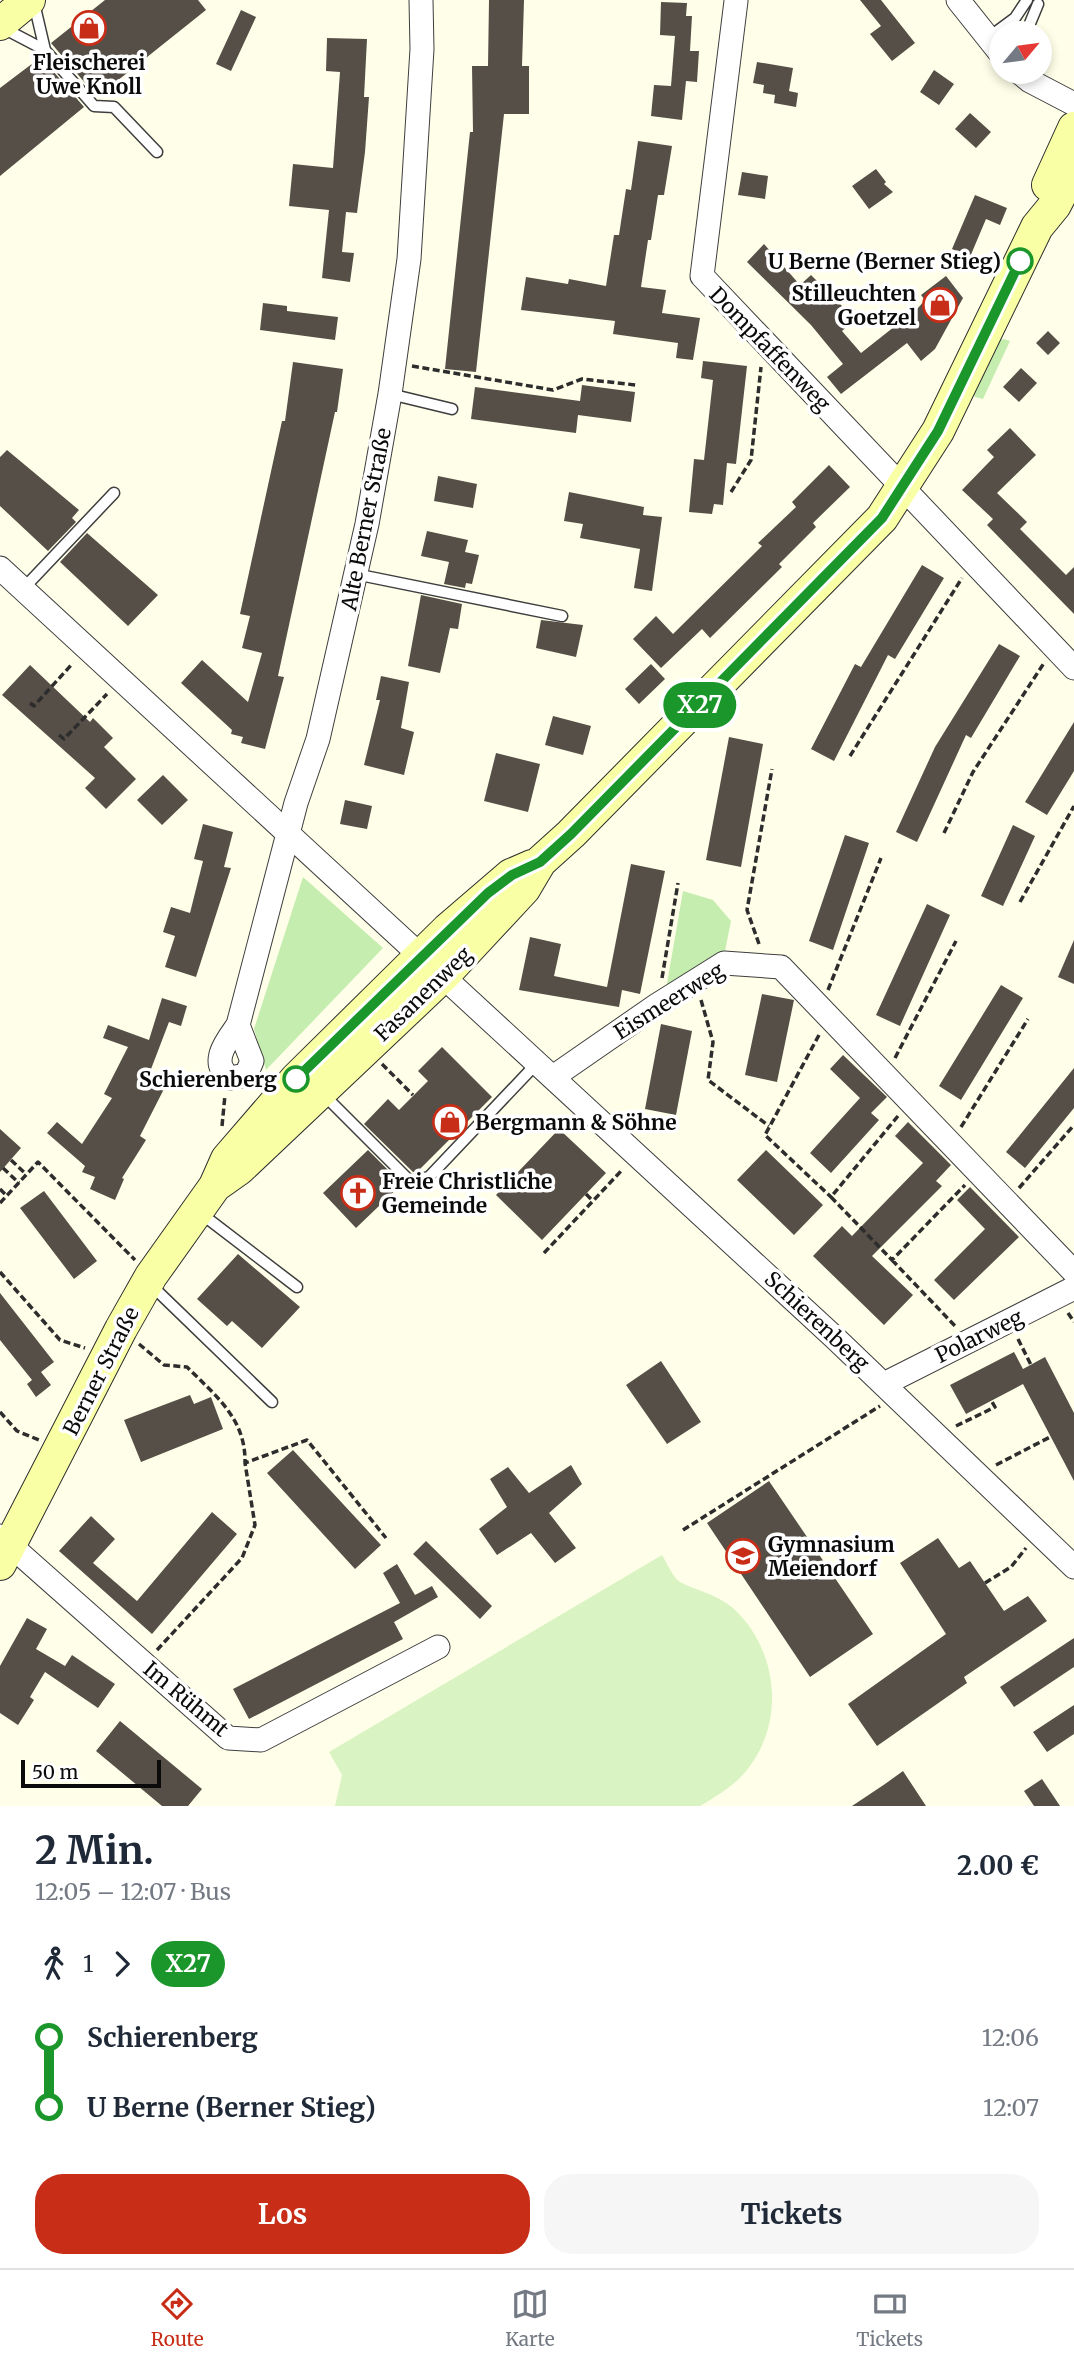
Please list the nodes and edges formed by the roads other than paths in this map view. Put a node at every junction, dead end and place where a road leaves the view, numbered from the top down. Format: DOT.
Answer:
graph roads {
  1 [pos="31,0"];
  2 [pos="421,0"];
  3 [pos="958,0"];
  4 [pos="736,1"];
  5 [pos="1032,2"];
  6 [pos="1013,21"];
  7 [pos="1028,21"];
  8 [pos="0,25"];
  9 [pos="989,39"];
  10 [pos="45,50"];
  11 [pos="1036,84"];
  12 [pos="1074,104"];
  13 [pos="1074,128"];
  14 [pos="156,152"];
  15 [pos="1074,168"];
  16 [pos="1037,227"];
  17 [pos="390,394"];
  18 [pos="452,409"];
  19 [pos="903,490"];
  20 [pos="114,493"];
  21 [pos="0,568"];
  22 [pos="355,574"];
  23 [pos="23,589"];
  24 [pos="562,616"];
  25 [pos="1074,668"];
  26 [pos="288,837"];
  27 [pos="432,966"];
  28 [pos="238,1025"];
  29 [pos="546,1070"];
  30 [pos="321,1092"];
  31 [pos="286,1108"];
  32 [pos="206,1198"];
  33 [pos="1074,1272"];
  34 [pos="150,1279"];
  35 [pos="297,1287"];
  36 [pos="1074,1288"];
  37 [pos="890,1390"];
  38 [pos="272,1402"];
  39 [pos="3,1549"];
  40 [pos="1074,1567"];
  41 [pos="438,1647"];
  1 -- 8 [label="main road"];
  1 -- 10 [label="lane"];
  2 -- 17 [label="street, Alte Berner Straße"];
  3 -- 9 [label="street"];
  4 -- 19 [label="street, Dompfaffenweg"];
  5 -- 6 [label="lane"];
  5 -- 7 [label="lane"];
  8 -- 10 [label="lane"];
  10 -- 14 [label="lane"];
  11 -- 12 [label="street"];
  13 -- 16 [label="main road, Fasanenweg"];
  15 -- 16 [label="main road, Fasanenweg"];
  16 -- 19 [label="main road, Fasanenweg"];
  17 -- 18 [label="lane"];
  17 -- 22 [label="street, Alte Berner Straße"];
  19 -- 25 [label="street, Dompfaffenweg"];
  19 -- 27 [label="main road, Fasanenweg"];
  20 -- 23 [label="lane"];
  21 -- 23 [label="street, Schierenberg"];
  22 -- 24 [label="lane"];
  22 -- 26 [label="street, Alte Berner Straße"];
  23 -- 26 [label="street, Schierenberg"];
  26 -- 27 [label="street, Schierenberg"];
  26 -- 28 [label="street, Alte Berner Straße"];
  27 -- 29 [label="street, Schierenberg"];
  27 -- 30 [label="main road, Fasanenweg"];
  27 -- 31 [label="main road, Fasanenweg"];
  29 -- 30 [label="lane"];
  29 -- 33 [label="street, Eismeerweg"];
  29 -- 37 [label="street, Schierenberg"];
  30 -- 31 [label="main road, Fasanenweg"];
  31 -- 32 [label="main road, Berner Straße"];
  32 -- 34 [label="main road, Berner Straße"];
  32 -- 35 [label="lane"];
  34 -- 38 [label="lane"];
  34 -- 39 [label="main road, Berner Straße"];
  36 -- 37 [label="street, Polarweg"];
  37 -- 40 [label="street, Schierenberg"];
  39 -- 41 [label="street, Im Rühmt"];
}
